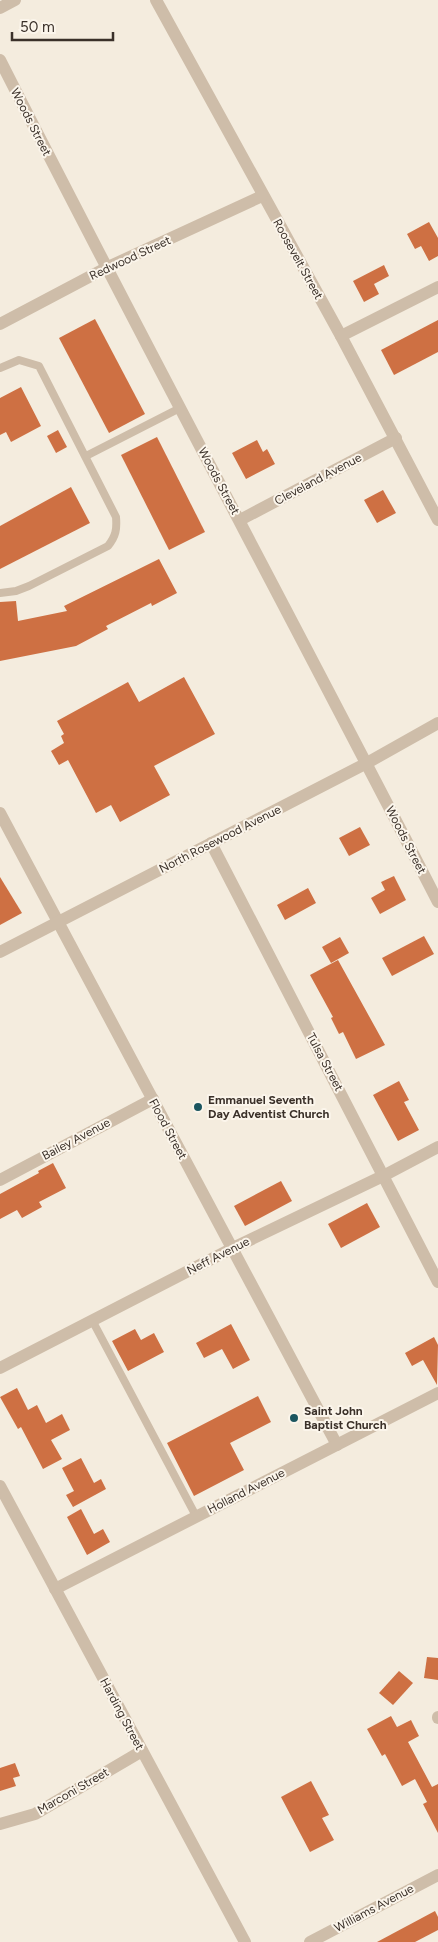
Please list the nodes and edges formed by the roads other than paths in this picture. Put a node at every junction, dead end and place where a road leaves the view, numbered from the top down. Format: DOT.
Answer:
graph roads {
  1 [pos="15,0"];
  2 [pos="156,0"];
  3 [pos="0,8"];
  4 [pos="0,60"];
  5 [pos="262,196"];
  6 [pos="106,268"];
  7 [pos="438,286"];
  8 [pos="0,324"];
  9 [pos="341,336"];
  10 [pos="0,368"];
  11 [pos="180,408"];
  12 [pos="396,438"];
  13 [pos="86,456"];
  14 [pos="435,504"];
  15 [pos="240,520"];
  16 [pos="438,520"];
  17 [pos="0,593"];
  18 [pos="438,723"];
  19 [pos="367,763"];
  20 [pos="0,813"];
  21 [pos="211,843"];
  22 [pos="438,902"];
  23 [pos="58,923"];
  24 [pos="0,952"];
  25 [pos="153,1099"];
  26 [pos="438,1147"];
  27 [pos="384,1176"];
  28 [pos="0,1180"];
  29 [pos="231,1249"];
  30 [pos="438,1282"];
  31 [pos="92,1320"];
  32 [pos="0,1368"];
  33 [pos="438,1393"];
  34 [pos="337,1445"];
  35 [pos="0,1486"];
  36 [pos="196,1516"];
  37 [pos="55,1589"];
  38 [pos="142,1751"];
  39 [pos="0,1824"];
  40 [pos="438,1875"];
  41 [pos="245,1942"];
  42 [pos="310,1942"];
  1 -- 3 [label="street"];
  2 -- 5 [label="street, Roosevelt Street"];
  4 -- 6 [label="street, Woods Street"];
  5 -- 6 [label="street, Redwood Street"];
  5 -- 9 [label="street, Roosevelt Street"];
  6 -- 8 [label="street, Redwood Street"];
  6 -- 11 [label="street, Woods Street"];
  7 -- 9 [label="street"];
  9 -- 12 [label="street, Roosevelt Street"];
  10 -- 13 [label="lane"];
  11 -- 13 [label="lane"];
  11 -- 15 [label="street, Woods Street"];
  12 -- 14 [label="street, Roosevelt Street"];
  12 -- 15 [label="street, Cleveland Avenue"];
  13 -- 17 [label="lane"];
  14 -- 16 [label="street, Roosevelt Street"];
  15 -- 19 [label="street, Woods Street"];
  18 -- 19 [label="street, North Rosewood Avenue"];
  19 -- 21 [label="street, North Rosewood Avenue"];
  19 -- 22 [label="street, Woods Street"];
  20 -- 23 [label="street, Flood Street"];
  21 -- 23 [label="street, North Rosewood Avenue"];
  21 -- 27 [label="street, Tulsa Street"];
  23 -- 24 [label="street, North Rosewood Avenue"];
  23 -- 25 [label="street, Flood Street"];
  25 -- 28 [label="street, Bailey Avenue"];
  25 -- 29 [label="street, Flood Street"];
  26 -- 27 [label="street, Neff Avenue"];
  27 -- 29 [label="street, Neff Avenue"];
  27 -- 30 [label="street, Tulsa Street"];
  29 -- 31 [label="street, Neff Avenue"];
  29 -- 34 [label="street, Flood Street"];
  31 -- 32 [label="street, Neff Avenue"];
  31 -- 36 [label="lane"];
  33 -- 34 [label="street, Holland Avenue"];
  34 -- 36 [label="street, Holland Avenue"];
  35 -- 37 [label="street, Harding Street"];
  36 -- 37 [label="street, Holland Avenue"];
  37 -- 38 [label="street, Harding Street"];
  38 -- 39 [label="street, Marconi Street"];
  38 -- 41 [label="street, Harding Street"];
  40 -- 42 [label="street, Williams Avenue"];
}
